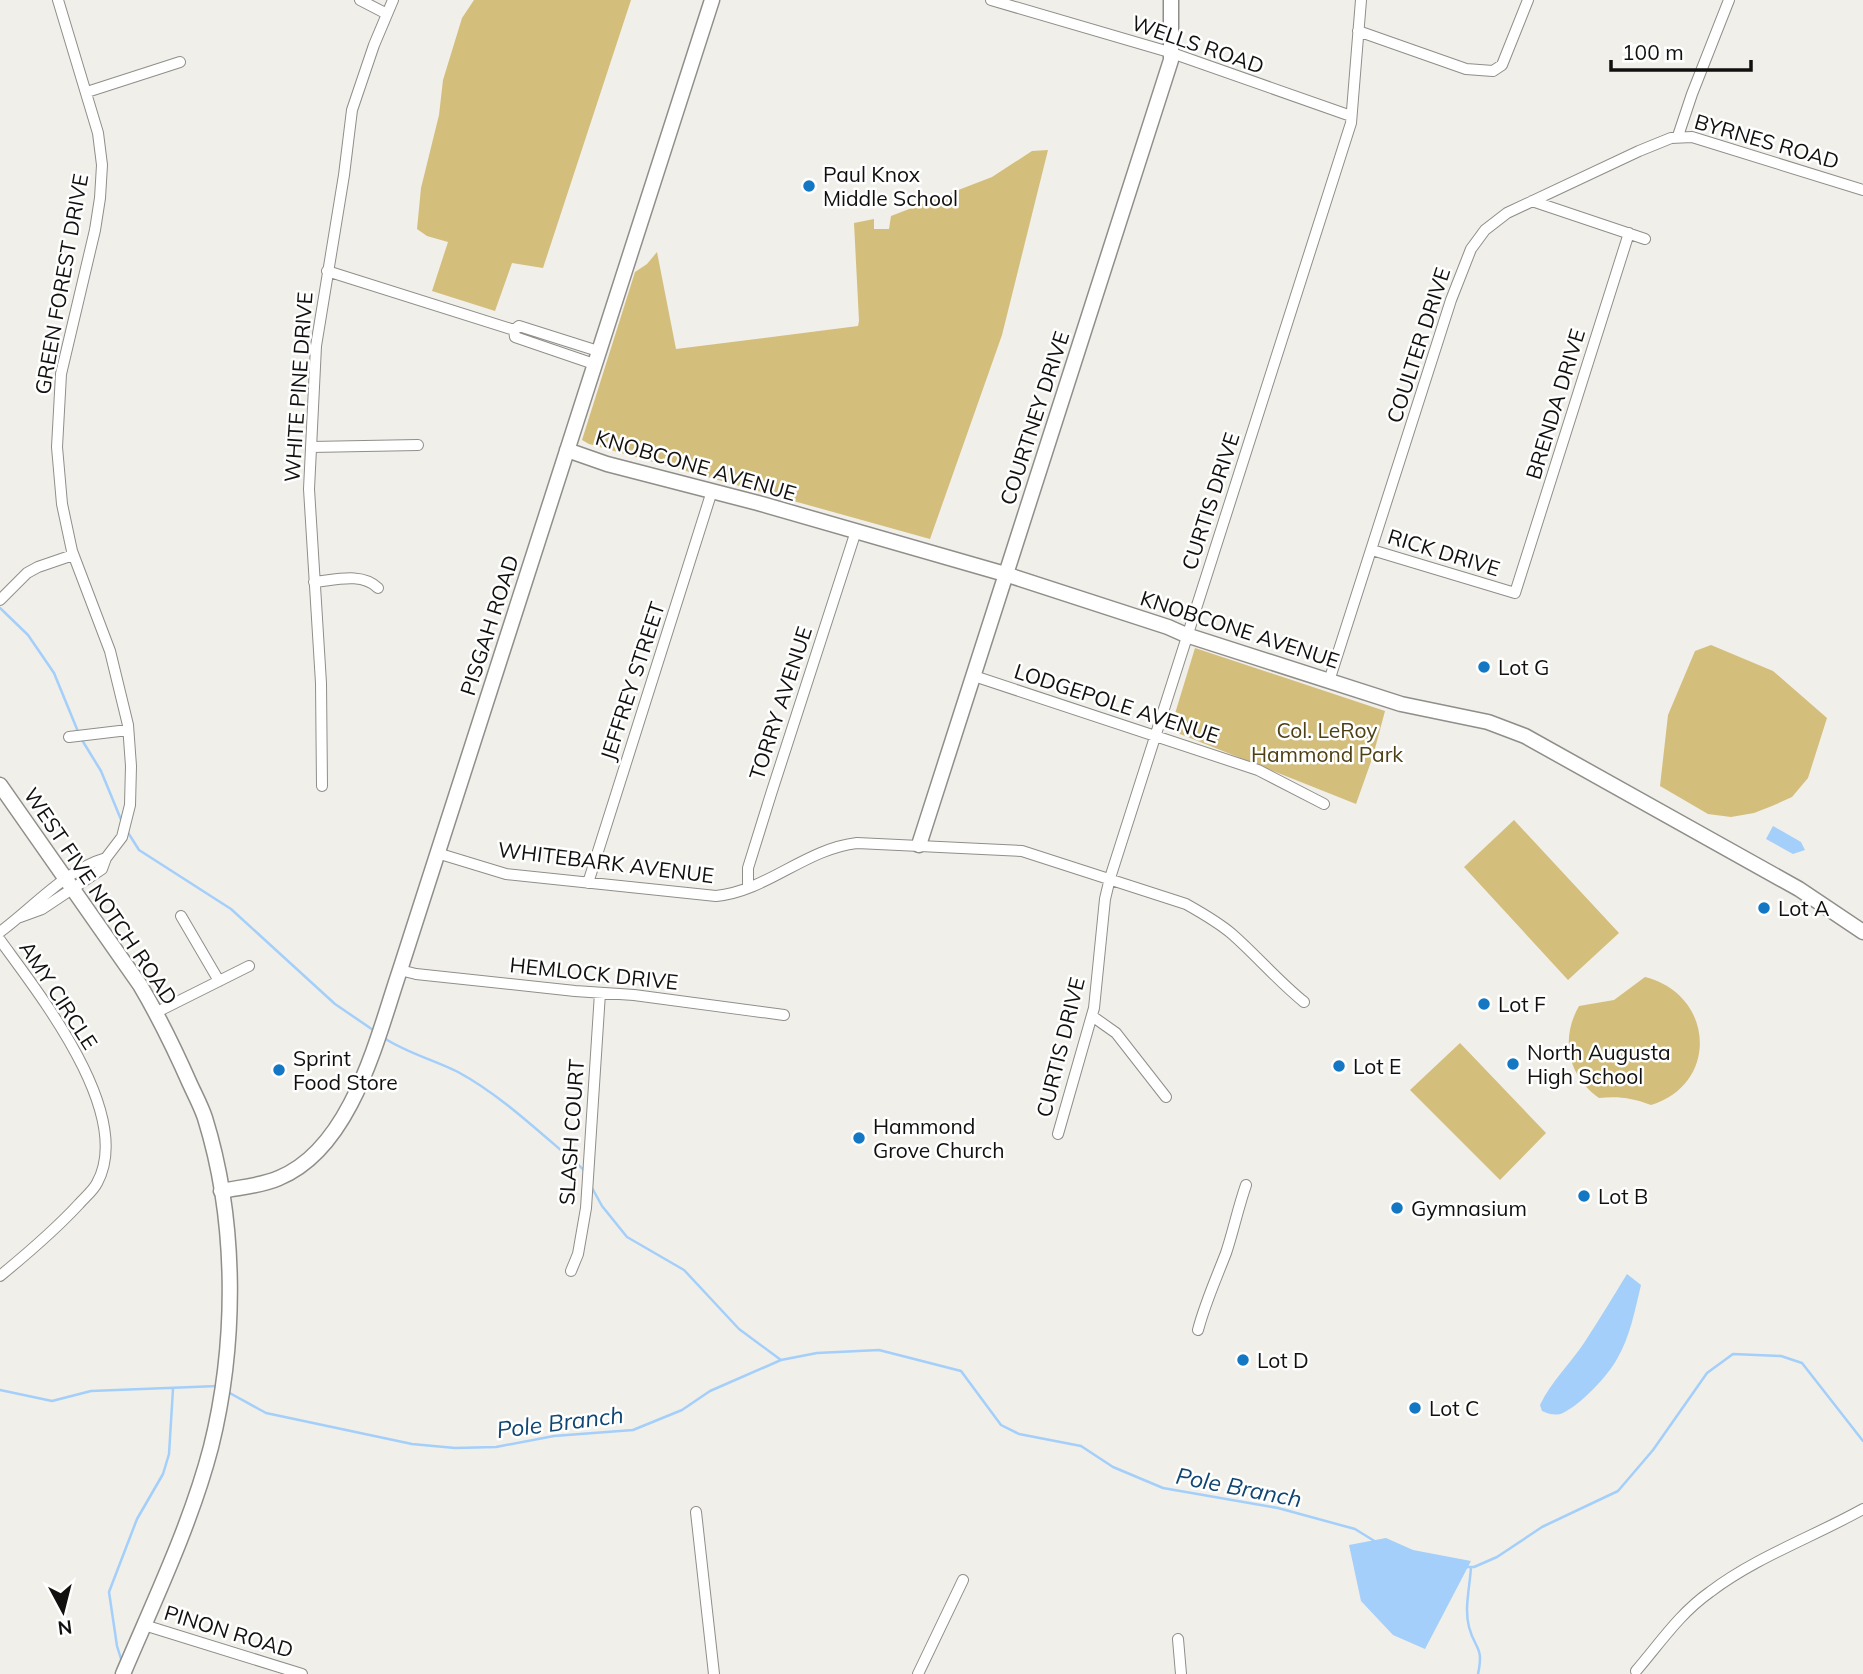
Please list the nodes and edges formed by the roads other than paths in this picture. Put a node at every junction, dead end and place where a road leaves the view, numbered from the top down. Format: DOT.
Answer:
graph roads {
  1 [pos="58,0"];
  2 [pos="360,0"];
  3 [pos="393,0"];
  4 [pos="712,0"];
  5 [pos="1171,0"];
  6 [pos="1361,0"];
  7 [pos="1528,0"];
  8 [pos="1729,0"];
  9 [pos="997,1"];
  10 [pos="387,14"];
  11 [pos="1358,31"];
  12 [pos="1169,52"];
  13 [pos="180,62"];
  14 [pos="87,92"];
  15 [pos="1351,116"];
  16 [pos="1678,136"];
  17 [pos="1863,190"];
  18 [pos="1532,201"];
  19 [pos="1629,233"];
  20 [pos="1645,239"];
  21 [pos="327,271"];
  22 [pos="596,357"];
  23 [pos="418,445"];
  24 [pos="311,447"];
  25 [pos="567,450"];
  26 [pos="712,491"];
  27 [pos="856,531"];
  28 [pos="1372,550"];
  29 [pos="73,555"];
  30 [pos="1005,574"];
  31 [pos="314,582"];
  32 [pos="378,588"];
  33 [pos="1505,590"];
  34 [pos="0,600"];
  35 [pos="1186,635"];
  36 [pos="974,676"];
  37 [pos="1329,681"];
  38 [pos="128,730"];
  39 [pos="1154,735"];
  40 [pos="69,737"];
  41 [pos="0,785"];
  42 [pos="321,786"];
  43 [pos="1324,804"];
  44 [pos="919,845"];
  45 [pos="437,853"];
  46 [pos="1110,878"];
  47 [pos="588,883"];
  48 [pos="69,885"];
  49 [pos="748,888"];
  50 [pos="181,916"];
  51 [pos="0,932"];
  52 [pos="1863,932"];
  53 [pos="0,940"];
  54 [pos="248,966"];
  55 [pos="400,970"];
  56 [pos="219,981"];
  57 [pos="600,993"];
  58 [pos="1304,1002"];
  59 [pos="157,1012"];
  60 [pos="784,1014"];
  61 [pos="1092,1016"];
  62 [pos="1166,1097"];
  63 [pos="1058,1134"];
  64 [pos="1246,1185"];
  65 [pos="221,1191"];
  66 [pos="571,1271"];
  67 [pos="0,1276"];
  68 [pos="1198,1330"];
  69 [pos="1863,1509"];
  70 [pos="696,1512"];
  71 [pos="963,1580"];
  72 [pos="144,1625"];
  73 [pos="1178,1639"];
  74 [pos="1636,1671"];
  75 [pos="123,1674"];
  76 [pos="302,1674"];
  77 [pos="714,1674"];
  78 [pos="918,1674"];
  79 [pos="1181,1674"];
  1 -- 14 [label="street, GREEN FOREST DRIVE"];
  2 -- 10 [label="street"];
  3 -- 10 [label="street, WHITE PINE DRIVE"];
  4 -- 22 [label="street, PISGAH ROAD"];
  5 -- 12 [label="street, COURTNEY DRIVE"];
  6 -- 11 [label="street, CURTIS DRIVE"];
  7 -- 11 [label="street"];
  8 -- 16 [label="street, BYRNES ROAD"];
  9 -- 12 [label="street, WELLS ROAD"];
  10 -- 21 [label="street, WHITE PINE DRIVE"];
  11 -- 15 [label="street, CURTIS DRIVE"];
  12 -- 15 [label="street, WELLS ROAD"];
  12 -- 30 [label="street, COURTNEY DRIVE"];
  13 -- 14 [label="street"];
  14 -- 29 [label="street, GREEN FOREST DRIVE"];
  15 -- 35 [label="street, CURTIS DRIVE"];
  16 -- 17 [label="street, BYRNES ROAD"];
  16 -- 18 [label="street, COULTER DRIVE"];
  18 -- 19 [label="street"];
  18 -- 28 [label="street, COULTER DRIVE"];
  19 -- 20 [label="street"];
  19 -- 33 [label="street, BRENDA DRIVE"];
  21 -- 22 [label="street"];
  21 -- 24 [label="street, WHITE PINE DRIVE"];
  22 -- 25 [label="street, PISGAH ROAD"];
  23 -- 24 [label="street"];
  24 -- 31 [label="street, WHITE PINE DRIVE"];
  25 -- 26 [label="street, KNOBCONE AVENUE"];
  25 -- 45 [label="street, PISGAH ROAD"];
  26 -- 27 [label="street, KNOBCONE AVENUE"];
  26 -- 47 [label="street, JEFFREY STREET"];
  27 -- 30 [label="street, KNOBCONE AVENUE"];
  27 -- 49 [label="street, TORRY AVENUE"];
  28 -- 33 [label="street, RICK DRIVE"];
  28 -- 37 [label="street, COULTER DRIVE"];
  29 -- 34 [label="street"];
  29 -- 38 [label="street, GREEN FOREST DRIVE"];
  30 -- 35 [label="street, KNOBCONE AVENUE"];
  30 -- 36 [label="street, COURTNEY DRIVE"];
  31 -- 32 [label="street"];
  31 -- 42 [label="street, WHITE PINE DRIVE"];
  35 -- 37 [label="street, KNOBCONE AVENUE"];
  35 -- 39 [label="street, CURTIS DRIVE"];
  36 -- 39 [label="street, LODGEPOLE AVENUE"];
  36 -- 44 [label="street, COURTNEY DRIVE"];
  37 -- 52 [label="street, KNOBCONE AVENUE"];
  38 -- 40 [label="street"];
  38 -- 48 [label="street, GREEN FOREST DRIVE"];
  39 -- 43 [label="street, LODGEPOLE AVENUE"];
  39 -- 46 [label="street, CURTIS DRIVE"];
  41 -- 48 [label="street, WEST FIVE NOTCH ROAD"];
  44 -- 46 [label="street, WHITEBARK AVENUE"];
  44 -- 49 [label="street, WHITEBARK AVENUE"];
  45 -- 47 [label="street, WHITEBARK AVENUE"];
  45 -- 55 [label="street, PISGAH ROAD"];
  46 -- 58 [label="street, WHITEBARK AVENUE"];
  46 -- 61 [label="street, CURTIS DRIVE"];
  47 -- 49 [label="street, WHITEBARK AVENUE"];
  48 -- 51 [label="street, GREEN FOREST DRIVE"];
  48 -- 59 [label="street, WEST FIVE NOTCH ROAD"];
  50 -- 56 [label="street"];
  53 -- 67 [label="street, AMY CIRCLE"];
  54 -- 56 [label="street"];
  55 -- 57 [label="street, HEMLOCK DRIVE"];
  55 -- 65 [label="street, PISGAH ROAD"];
  56 -- 59 [label="street"];
  57 -- 60 [label="street, HEMLOCK DRIVE"];
  57 -- 66 [label="street, SLASH COURT"];
  59 -- 65 [label="street, WEST FIVE NOTCH ROAD"];
  61 -- 62 [label="street"];
  61 -- 63 [label="street, CURTIS DRIVE"];
  64 -- 68 [label="street"];
  65 -- 72 [label="street, WEST FIVE NOTCH ROAD"];
  69 -- 74 [label="street"];
  70 -- 77 [label="street"];
  71 -- 78 [label="street"];
  72 -- 75 [label="street, WEST FIVE NOTCH ROAD"];
  72 -- 76 [label="street, PINON ROAD"];
  73 -- 79 [label="street"];
}
